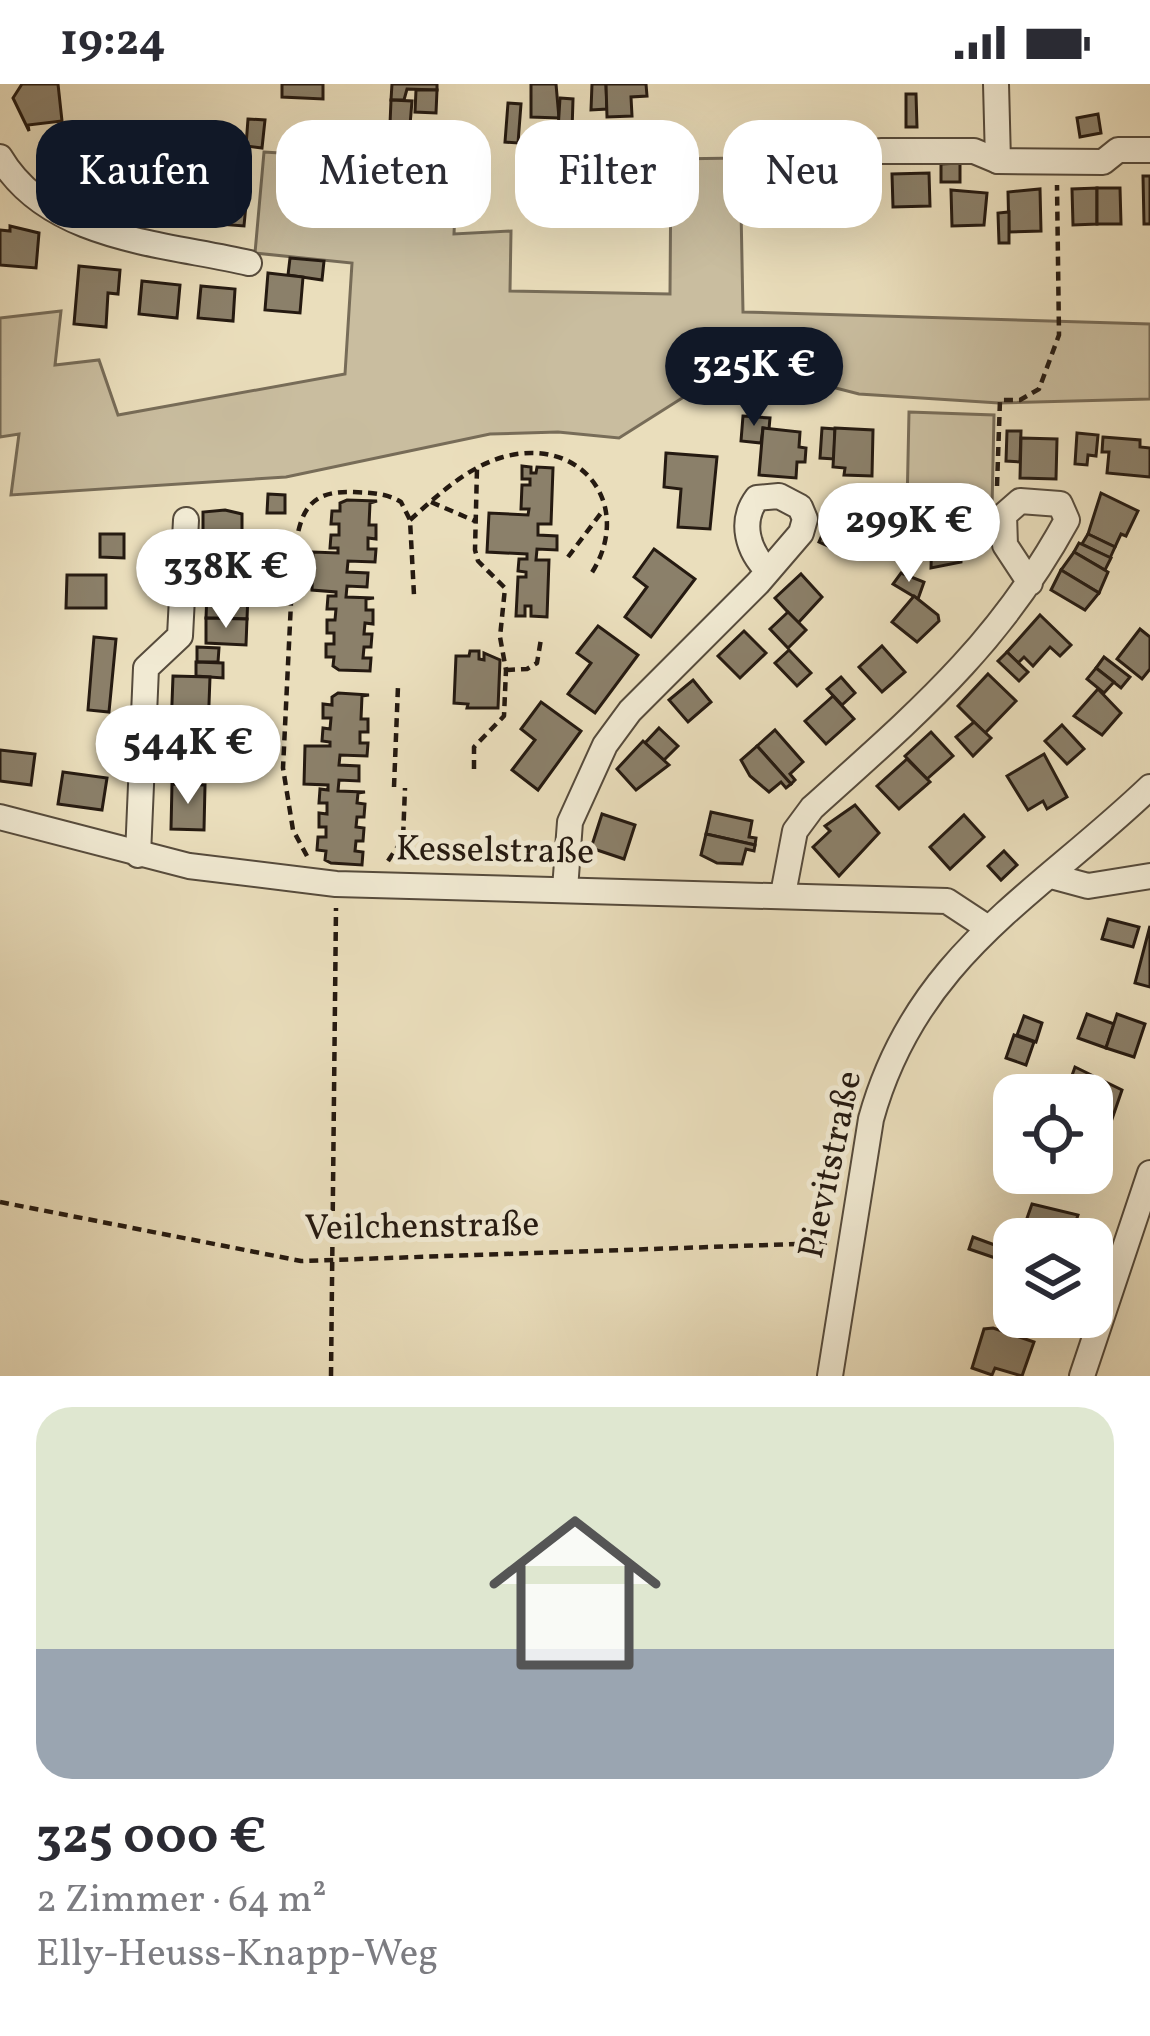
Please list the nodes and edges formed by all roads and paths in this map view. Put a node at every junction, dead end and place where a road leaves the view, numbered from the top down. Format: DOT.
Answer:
graph roads {
  1 [pos="996,84"];
  2 [pos="1150,150"];
  3 [pos="882,152"];
  4 [pos="998,161"];
  5 [pos="1057,162"];
  6 [pos="4,172"];
  7 [pos="249,263"];
  8 [pos="477,468"];
  9 [pos="431,502"];
  10 [pos="1010,506"];
  11 [pos="605,508"];
  12 [pos="186,520"];
  13 [pos="410,520"];
  14 [pos="475,521"];
  15 [pos="568,557"];
  16 [pos="768,571"];
  17 [pos="591,574"];
  18 [pos="1030,583"];
  19 [pos="414,595"];
  20 [pos="541,638"];
  21 [pos="506,670"];
  22 [pos="398,686"];
  23 [pos="474,769"];
  24 [pos="1150,787"];
  25 [pos="394,788"];
  26 [pos="405,788"];
  27 [pos="0,817"];
  28 [pos="138,855"];
  29 [pos="309,865"];
  30 [pos="377,866"];
  31 [pos="1051,876"];
  32 [pos="1150,876"];
  33 [pos="336,884"];
  34 [pos="565,889"];
  35 [pos="783,894"];
  36 [pos="988,928"];
  37 [pos="1150,1173"];
  38 [pos="0,1202"];
  39 [pos="850,1242"];
  40 [pos="329,1261"];
  41 [pos="332,1376"];
  42 [pos="830,1376"];
  43 [pos="1082,1376"];
  1 -- 4 [label="street"];
  2 -- 5 [label="street"];
  3 -- 4 [label="street"];
  4 -- 5 [label="street"];
  5 -- 10 [label="path"];
  6 -- 7 [label="street"];
  8 -- 9 [label="path"];
  8 -- 11 [label="path"];
  8 -- 14 [label="path"];
  9 -- 13 [label="path"];
  9 -- 14 [label="path"];
  10 -- 18 [label="street"];
  10 -- 18 [label="street"];
  11 -- 15 [label="path"];
  11 -- 17 [label="path"];
  12 -- 28 [label="street"];
  13 -- 19 [label="path"];
  13 -- 29 [label="path"];
  14 -- 21 [label="path"];
  16 -- 34 [label="street"];
  18 -- 35 [label="street"];
  20 -- 21 [label="path"];
  21 -- 23 [label="path"];
  22 -- 25 [label="path"];
  24 -- 31 [label="street, Pievitstraße"];
  26 -- 30 [label="path"];
  27 -- 28 [label="street, Kesselstraße"];
  28 -- 33 [label="street, Kesselstraße"];
  31 -- 32 [label="street"];
  31 -- 36 [label="street, Pievitstraße"];
  33 -- 34 [label="street, Kesselstraße"];
  33 -- 40 [label="path"];
  34 -- 35 [label="street, Kesselstraße"];
  35 -- 36 [label="street, Kesselstraße"];
  36 -- 39 [label="street, Pievitstraße"];
  37 -- 43 [label="street"];
  38 -- 40 [label="path, Veilchenstraße"];
  39 -- 40 [label="path, Veilchenstraße"];
  39 -- 42 [label="street, Pievitstraße"];
  40 -- 41 [label="path"];
}
